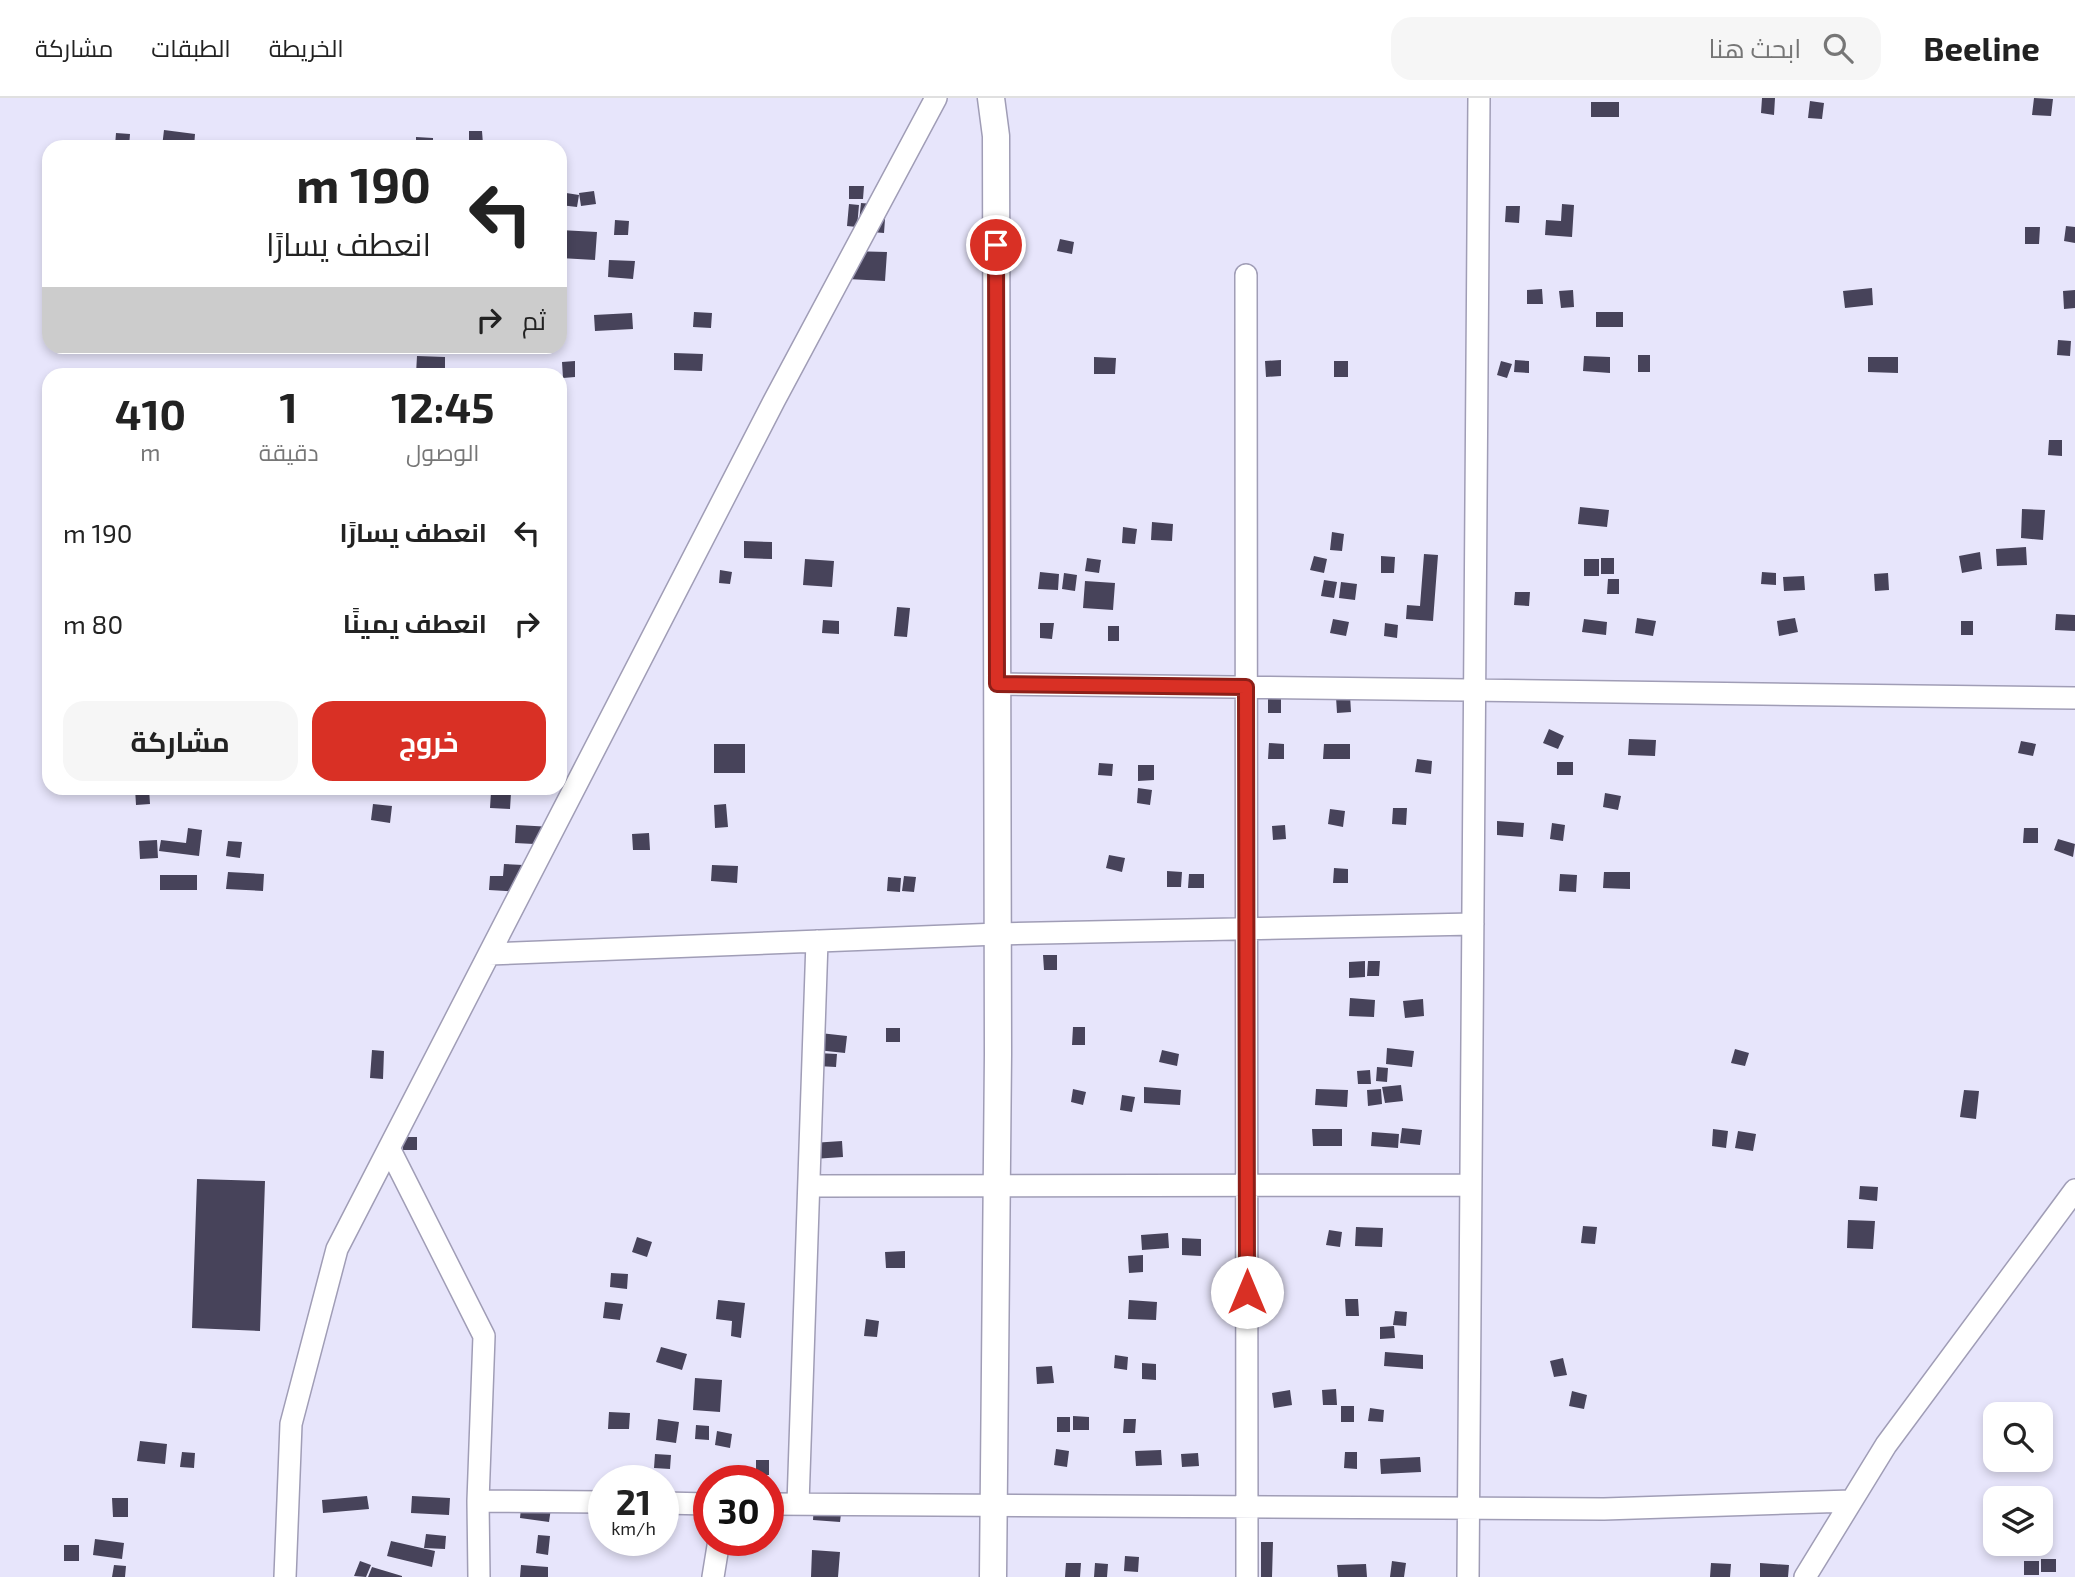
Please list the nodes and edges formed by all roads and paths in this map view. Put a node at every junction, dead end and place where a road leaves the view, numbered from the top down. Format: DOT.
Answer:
graph roads {
  1 [pos="936,98"];
  2 [pos="991,98"];
  3 [pos="1479,98"];
  4 [pos="1246,275"];
  5 [pos="997,684"];
  6 [pos="1246,687"];
  7 [pos="1475,691"];
  8 [pos="2075,698"];
  9 [pos="1473,924"];
  10 [pos="1247,929"];
  11 [pos="998,934"];
  12 [pos="817,941"];
  13 [pos="489,954"];
  14 [pos="388,1148"];
  15 [pos="1247,1185"];
  16 [pos="1471,1185"];
  17 [pos="809,1186"];
  18 [pos="997,1186"];
  19 [pos="2075,1190"];
  20 [pos="478,1501"];
  21 [pos="1851,1501"];
  22 [pos="588,1502"];
  23 [pos="784,1504"];
  24 [pos="798,1504"];
  25 [pos="1247,1505"];
  26 [pos="993,1506"];
  27 [pos="1468,1507"];
  28 [pos="716,1556"];
  29 [pos="285,1577"];
  30 [pos="479,1577"];
  31 [pos="713,1577"];
  32 [pos="993,1577"];
  33 [pos="1247,1577"];
  34 [pos="1468,1577"];
  35 [pos="1805,1577"];
  1 -- 13 [label="street"];
  2 -- 5 [label="street"];
  3 -- 7 [label="street"];
  4 -- 6 [label="street"];
  5 -- 6 [label="street"];
  5 -- 11 [label="street"];
  6 -- 7 [label="street"];
  6 -- 10 [label="street"];
  7 -- 8 [label="street"];
  7 -- 9 [label="street"];
  9 -- 10 [label="street"];
  9 -- 16 [label="street"];
  10 -- 11 [label="street"];
  10 -- 15 [label="street"];
  11 -- 12 [label="street"];
  11 -- 18 [label="street"];
  12 -- 13 [label="street"];
  12 -- 17 [label="street"];
  13 -- 14 [label="street"];
  14 -- 20 [label="street"];
  14 -- 29 [label="street"];
  15 -- 16 [label="street"];
  15 -- 18 [label="street"];
  15 -- 25 [label="street"];
  16 -- 27 [label="street"];
  17 -- 18 [label="street"];
  17 -- 24 [label="street"];
  18 -- 26 [label="street"];
  19 -- 21 [label="street"];
  20 -- 22 [label="street"];
  20 -- 30 [label="street"];
  21 -- 27 [label="street"];
  21 -- 35 [label="street"];
  23 -- 24 [label="street"];
  24 -- 26 [label="street"];
  25 -- 26 [label="street"];
  25 -- 27 [label="street"];
  25 -- 33 [label="street"];
  26 -- 32 [label="street"];
  27 -- 34 [label="street"];
  28 -- 31 [label="street"];
}
